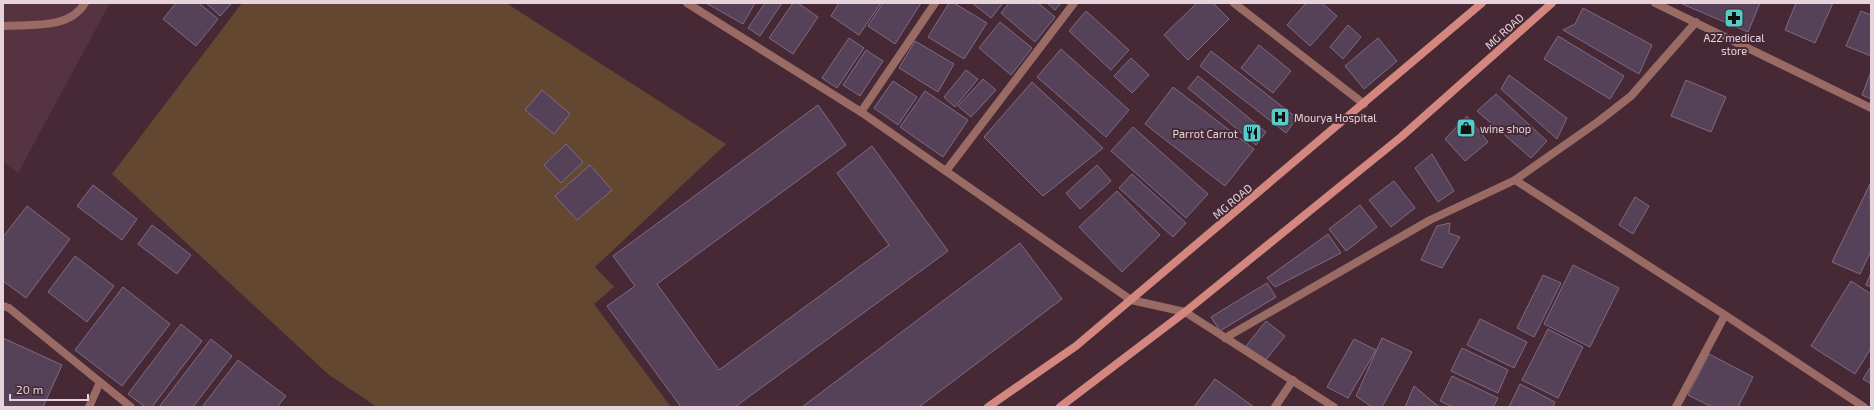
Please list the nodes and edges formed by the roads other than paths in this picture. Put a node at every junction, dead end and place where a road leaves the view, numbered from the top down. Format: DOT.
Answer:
graph roads {
  1 [pos="85,3"];
  2 [pos="687,3"];
  3 [pos="935,3"];
  4 [pos="1074,3"];
  5 [pos="1234,3"];
  6 [pos="1482,3"];
  7 [pos="1552,3"];
  8 [pos="1655,3"];
  9 [pos="1696,22"];
  10 [pos="3,26"];
  11 [pos="1364,104"];
  12 [pos="1871,108"];
  13 [pos="861,112"];
  14 [pos="946,171"];
  15 [pos="1516,180"];
  16 [pos="1132,300"];
  17 [pos="3,306"];
  18 [pos="1185,312"];
  19 [pos="1726,315"];
  20 [pos="1225,338"];
  21 [pos="1293,380"];
  22 [pos="100,382"];
  23 [pos="89,407"];
  24 [pos="131,407"];
  25 [pos="988,407"];
  26 [pos="1060,407"];
  27 [pos="1275,407"];
  28 [pos="1334,407"];
  29 [pos="1676,407"];
  30 [pos="1864,407"];
  1 -- 10 [label="street"];
  2 -- 13 [label="street"];
  3 -- 13 [label="street"];
  4 -- 14 [label="street"];
  5 -- 11 [label="street"];
  6 -- 11 [label="main road, MG ROAD"];
  7 -- 18 [label="main road, MG ROAD"];
  8 -- 9 [label="street"];
  9 -- 12 [label="street"];
  9 -- 15 [label="street"];
  11 -- 16 [label="main road, MG ROAD"];
  13 -- 14 [label="street"];
  14 -- 16 [label="street"];
  15 -- 19 [label="street"];
  15 -- 20 [label="street"];
  16 -- 18 [label="street"];
  16 -- 25 [label="main road, MG ROAD"];
  17 -- 22 [label="street"];
  18 -- 20 [label="street"];
  18 -- 26 [label="main road, MG ROAD"];
  19 -- 29 [label="street"];
  19 -- 30 [label="street"];
  20 -- 21 [label="street"];
  21 -- 27 [label="street"];
  21 -- 28 [label="street"];
  22 -- 23 [label="street"];
  22 -- 24 [label="street"];
}
